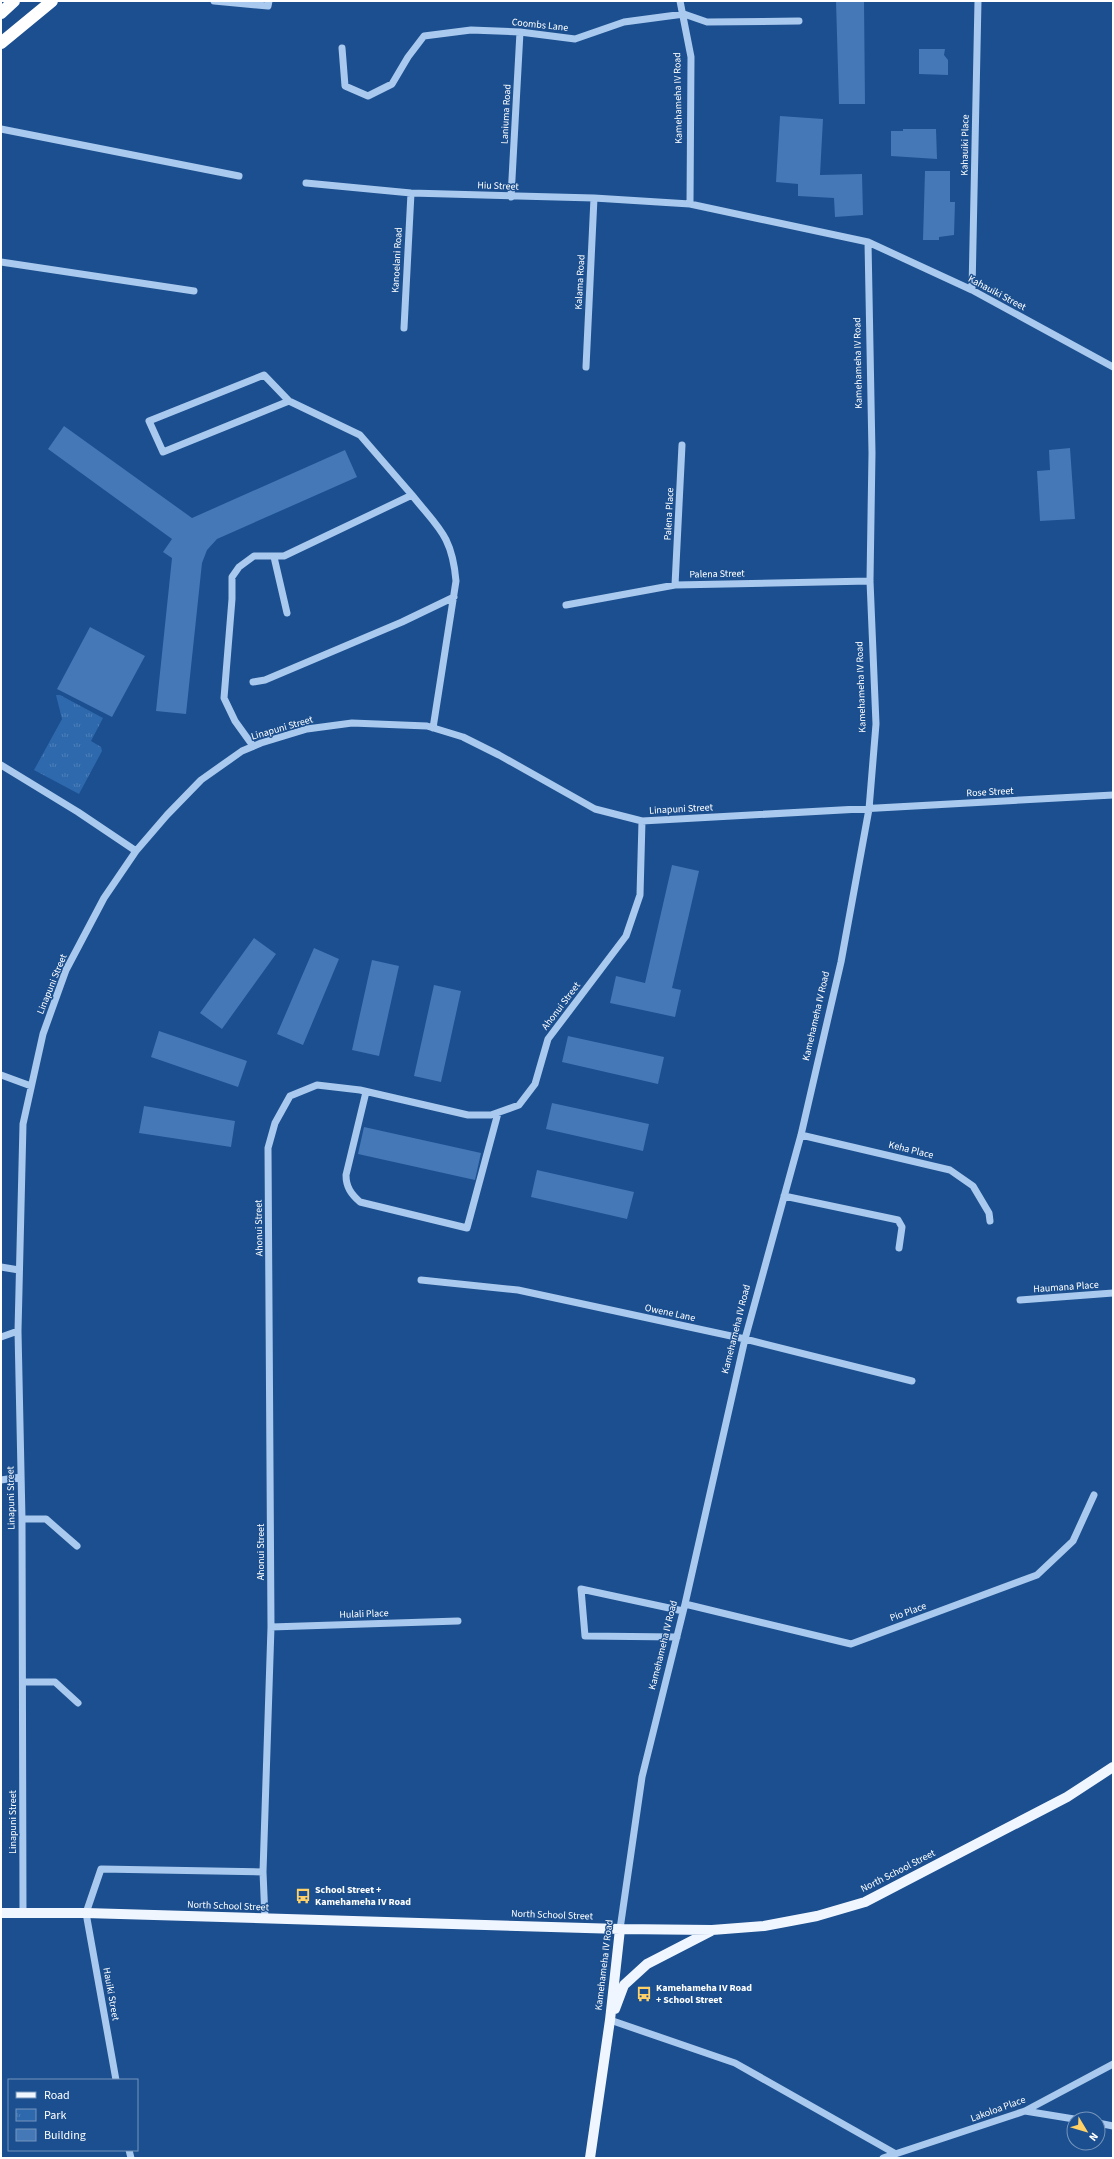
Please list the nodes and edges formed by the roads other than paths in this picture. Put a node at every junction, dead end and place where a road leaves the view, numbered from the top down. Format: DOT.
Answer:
graph roads {
  1 [pos="14,1"];
  2 [pos="52,1"];
  3 [pos="214,1"];
  4 [pos="268,1"];
  5 [pos="680,1"];
  6 [pos="978,1"];
  7 [pos="1,13"];
  8 [pos="684,14"];
  9 [pos="799,21"];
  10 [pos="520,32"];
  11 [pos="1,43"];
  12 [pos="342,48"];
  13 [pos="1,129"];
  14 [pos="239,176"];
  15 [pos="306,183"];
  16 [pos="410,193"];
  17 [pos="511,197"];
  18 [pos="594,198"];
  19 [pos="690,204"];
  20 [pos="868,242"];
  21 [pos="1,262"];
  22 [pos="972,290"];
  23 [pos="194,291"];
  24 [pos="404,328"];
  25 [pos="586,367"];
  26 [pos="1113,367"];
  27 [pos="289,401"];
  28 [pos="682,445"];
  29 [pos="412,495"];
  30 [pos="274,557"];
  31 [pos="870,581"];
  32 [pos="675,585"];
  33 [pos="454,597"];
  34 [pos="566,605"];
  35 [pos="287,613"];
  36 [pos="252,682"];
  37 [pos="433,728"];
  38 [pos="253,746"];
  39 [pos="1,765"];
  40 [pos="1113,795"];
  41 [pos="869,809"];
  42 [pos="642,822"];
  43 [pos="136,851"];
  44 [pos="1,1075"];
  45 [pos="31,1086"];
  46 [pos="366,1092"];
  47 [pos="498,1113"];
  48 [pos="801,1135"];
  49 [pos="784,1196"];
  50 [pos="990,1221"];
  51 [pos="899,1248"];
  52 [pos="1,1267"];
  53 [pos="18,1270"];
  54 [pos="421,1280"];
  55 [pos="1113,1294"];
  56 [pos="1020,1300"];
  57 [pos="18,1331"];
  58 [pos="1,1337"];
  59 [pos="745,1339"];
  60 [pos="912,1381"];
  61 [pos="20,1477"];
  62 [pos="1,1480"];
  63 [pos="1094,1495"];
  64 [pos="22,1519"];
  65 [pos="77,1546"];
  66 [pos="684,1608"];
  67 [pos="458,1621"];
  68 [pos="271,1627"];
  69 [pos="677,1636"];
  70 [pos="23,1682"];
  71 [pos="78,1703"];
  72 [pos="1113,1768"];
  73 [pos="263,1872"];
  74 [pos="1,1913"];
  75 [pos="23,1913"];
  76 [pos="86,1913"];
  77 [pos="265,1919"];
  78 [pos="620,1929"];
  79 [pos="712,1930"];
  80 [pos="610,2020"];
  81 [pos="1113,2064"];
  82 [pos="116,2079"];
  83 [pos="1025,2111"];
  84 [pos="1066,2118"];
  85 [pos="896,2154"];
  86 [pos="590,2158"];
  87 [pos="883,2158"];
  1 -- 7 [label="highway"];
  2 -- 11 [label="highway"];
  3 -- 4 [label="street"];
  5 -- 8 [label="street, Kamehameha IV Road"];
  6 -- 22 [label="street, Kahauiki Place"];
  8 -- 9 [label="street, Coombs Lane"];
  8 -- 10 [label="street, Coombs Lane"];
  8 -- 19 [label="street, Kamehameha IV Road"];
  10 -- 12 [label="street, Coombs Lane"];
  10 -- 17 [label="street, Laniuma Road"];
  13 -- 14 [label="street"];
  15 -- 16 [label="street, Hiu Street"];
  16 -- 17 [label="street, Hiu Street"];
  16 -- 24 [label="street, Kanoelani Road"];
  17 -- 18 [label="street, Hiu Street"];
  18 -- 19 [label="street, Hiu Street"];
  18 -- 25 [label="street, Kalama Road"];
  19 -- 20 [label="street"];
  20 -- 22 [label="street, Kahauiki Street"];
  20 -- 31 [label="street, Kamehameha IV Road"];
  21 -- 23 [label="street"];
  22 -- 26 [label="street, Kahauiki Street"];
  27 -- 27 [label="street"];
  27 -- 29 [label="street"];
  28 -- 32 [label="street, Palena Place"];
  29 -- 30 [label="street"];
  29 -- 33 [label="street"];
  30 -- 35 [label="street"];
  30 -- 38 [label="street"];
  31 -- 32 [label="street, Palena Street"];
  31 -- 41 [label="street, Kamehameha IV Road"];
  32 -- 34 [label="street, Palena Street"];
  33 -- 36 [label="street"];
  33 -- 37 [label="street"];
  37 -- 38 [label="street, Linapuni Street"];
  37 -- 42 [label="street, Linapuni Street"];
  38 -- 43 [label="street, Linapuni Street"];
  39 -- 43 [label="street"];
  40 -- 41 [label="street, Rose Street"];
  41 -- 42 [label="street, Linapuni Street"];
  41 -- 48 [label="street, Kamehameha IV Road"];
  42 -- 47 [label="street, Ahonui Street"];
  43 -- 45 [label="street, Linapuni Street"];
  44 -- 45 [label="street"];
  45 -- 53 [label="street, Linapuni Street"];
  46 -- 47 [label="street, Ahonui Street"];
  46 -- 47 [label="street"];
  46 -- 68 [label="street, Ahonui Street"];
  48 -- 49 [label="street, Kamehameha IV Road"];
  48 -- 50 [label="street, Keha Place"];
  49 -- 51 [label="street"];
  49 -- 59 [label="street, Kamehameha IV Road"];
  52 -- 53 [label="street"];
  53 -- 57 [label="street, Linapuni Street"];
  54 -- 59 [label="street, Owene Lane"];
  55 -- 56 [label="street, Haumana Place"];
  57 -- 58 [label="street"];
  57 -- 61 [label="street, Linapuni Street"];
  59 -- 60 [label="street, Owene Lane"];
  59 -- 66 [label="street, Kamehameha IV Road"];
  61 -- 62 [label="street"];
  61 -- 64 [label="street, Linapuni Street"];
  63 -- 66 [label="street, Pio Place"];
  64 -- 65 [label="street"];
  64 -- 70 [label="street, Linapuni Street"];
  66 -- 69 [label="street, Kamehameha IV Road"];
  66 -- 69 [label="street, Pio Place"];
  67 -- 68 [label="street, Hulali Place"];
  68 -- 73 [label="street, Ahonui Street"];
  69 -- 78 [label="street, Kamehameha IV Road"];
  70 -- 71 [label="street"];
  70 -- 75 [label="street, Linapuni Street"];
  72 -- 79 [label="main road, North School Street"];
  73 -- 76 [label="street"];
  73 -- 77 [label="street, Ahonui Street"];
  74 -- 75 [label="main road, North School Street"];
  75 -- 76 [label="main road, North School Street"];
  76 -- 77 [label="main road, North School Street"];
  76 -- 82 [label="street, Hauiki Street"];
  77 -- 78 [label="main road, North School Street"];
  78 -- 79 [label="main road, North School Street"];
  78 -- 80 [label="main road, Kamehameha IV Road"];
  79 -- 80 [label="main road"];
  80 -- 85 [label="street"];
  80 -- 86 [label="main road, Kamehameha IV Road"];
  81 -- 83 [label="street, Lakoloa Place"];
  83 -- 84 [label="street"];
  83 -- 85 [label="street, Lakoloa Place"];
  85 -- 87 [label="street, Lakoloa Place"];
}
